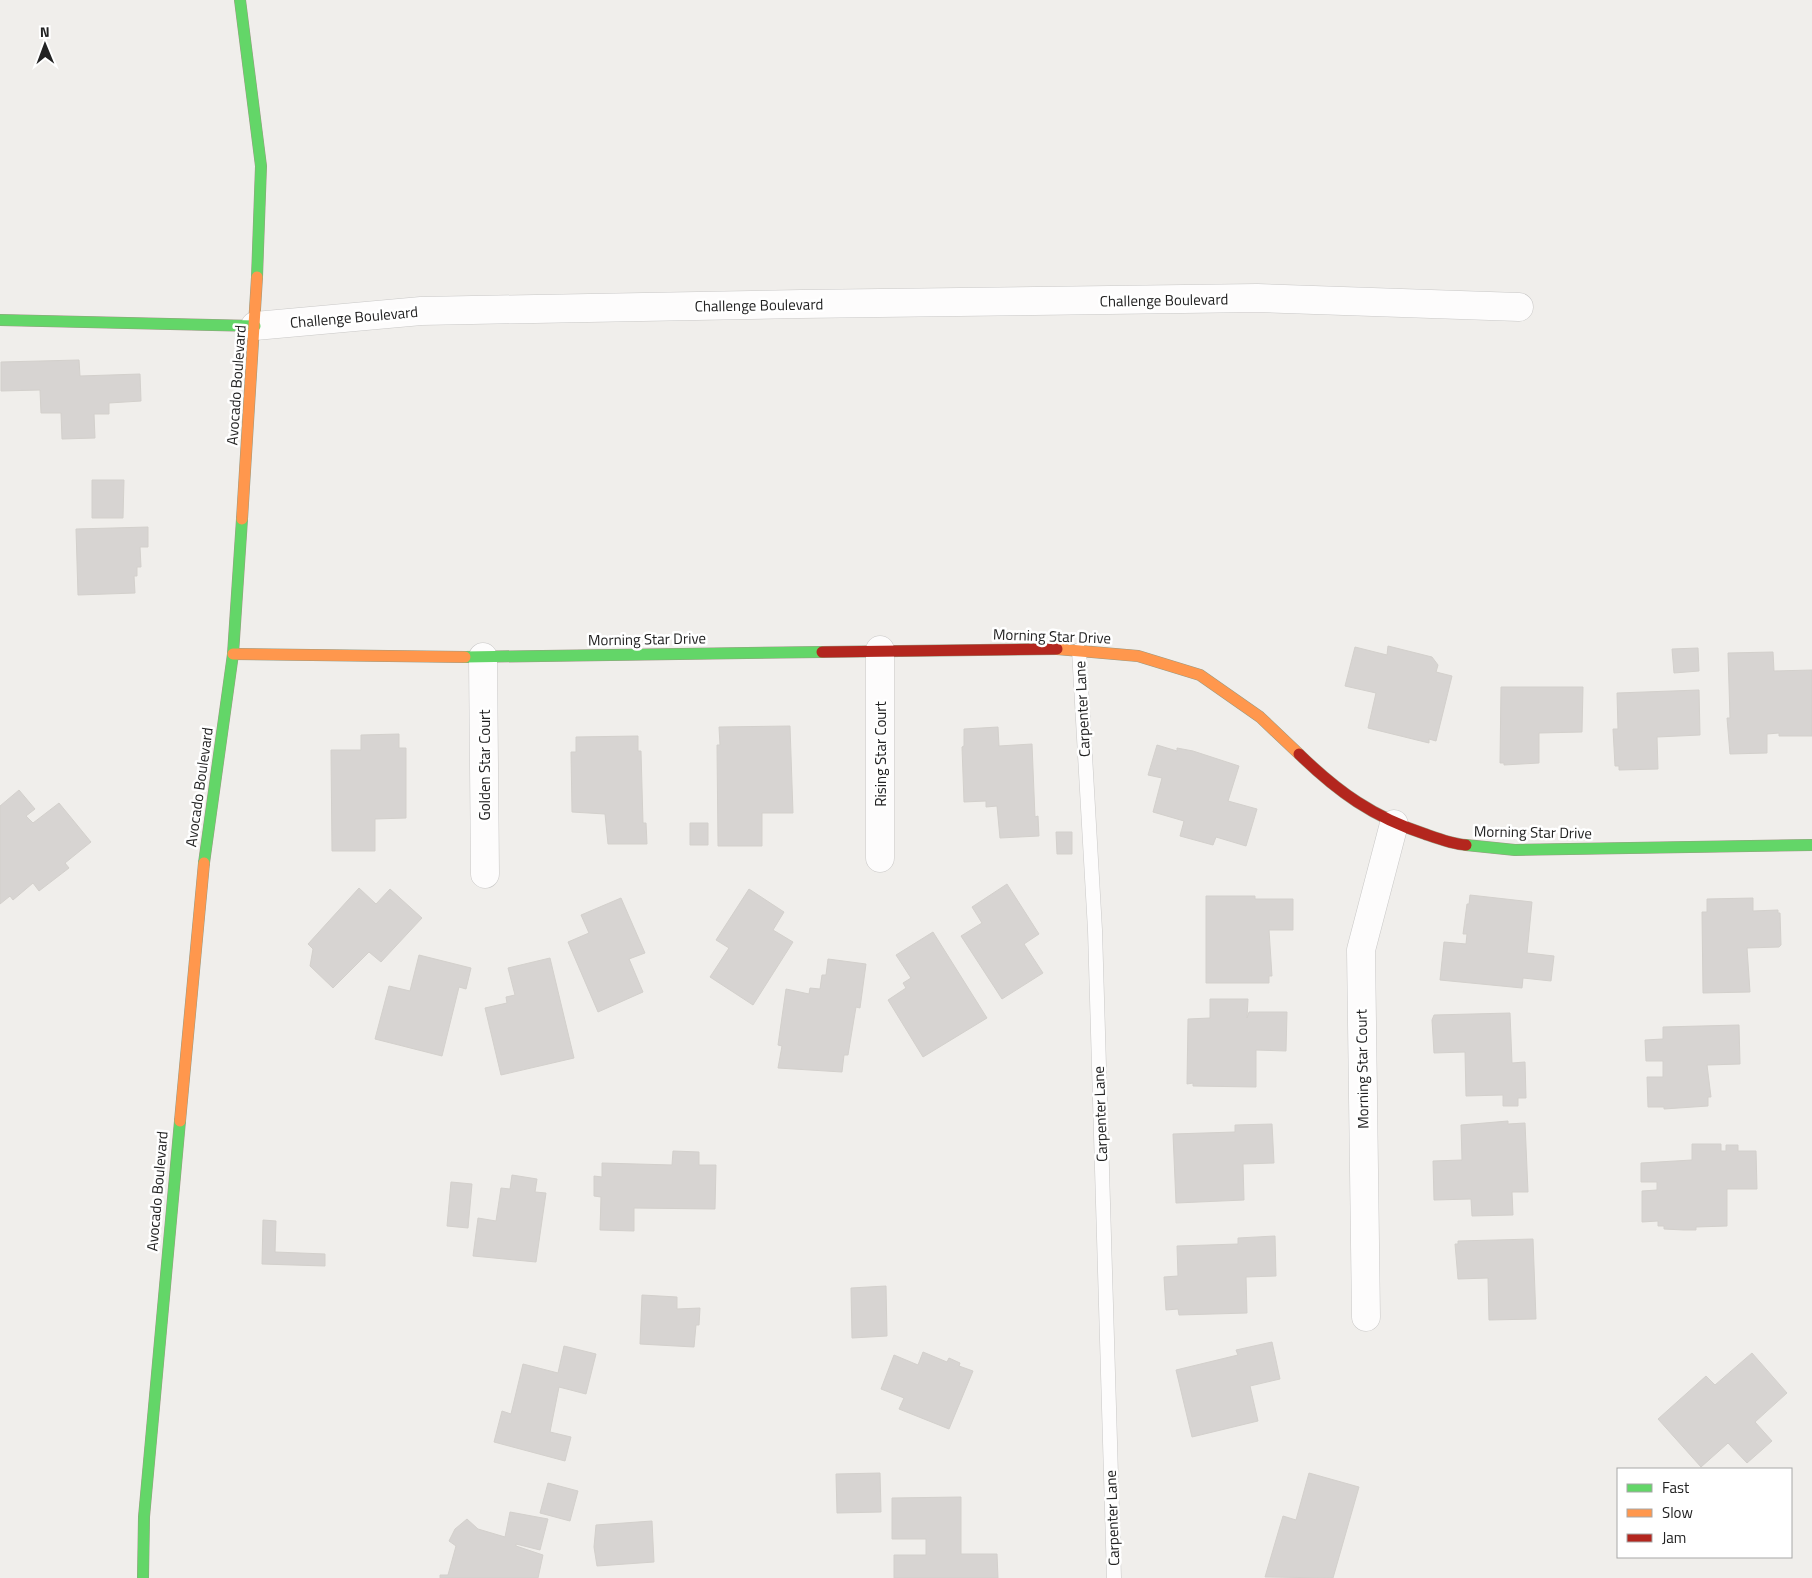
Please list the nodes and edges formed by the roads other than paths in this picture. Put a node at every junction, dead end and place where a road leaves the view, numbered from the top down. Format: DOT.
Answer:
graph roads {
  1 [pos="240,0"];
  2 [pos="1519,307"];
  3 [pos="0,320"];
  4 [pos="255,326"];
  5 [pos="880,650"];
  6 [pos="1079,650"];
  7 [pos="233,654"];
  8 [pos="483,657"];
  9 [pos="1394,824"];
  10 [pos="1812,845"];
  11 [pos="880,858"];
  12 [pos="485,874"];
  13 [pos="1366,1317"];
  14 [pos="143,1578"];
  15 [pos="1114,1578"];
  1 -- 4 [label="street, Avocado Boulevard"];
  2 -- 4 [label="street, Challenge Boulevard"];
  3 -- 4 [label="street, Challenge Boulevard"];
  4 -- 7 [label="street, Avocado Boulevard"];
  5 -- 6 [label="street, Morning Star Drive"];
  5 -- 8 [label="street, Morning Star Drive"];
  5 -- 11 [label="street, Rising Star Court"];
  6 -- 9 [label="street, Morning Star Drive"];
  6 -- 15 [label="lane, Carpenter Lane"];
  7 -- 8 [label="street, Morning Star Drive"];
  7 -- 14 [label="street, Avocado Boulevard"];
  8 -- 12 [label="street, Golden Star Court"];
  9 -- 10 [label="street, Morning Star Drive"];
  9 -- 13 [label="street, Morning Star Court"];
}
